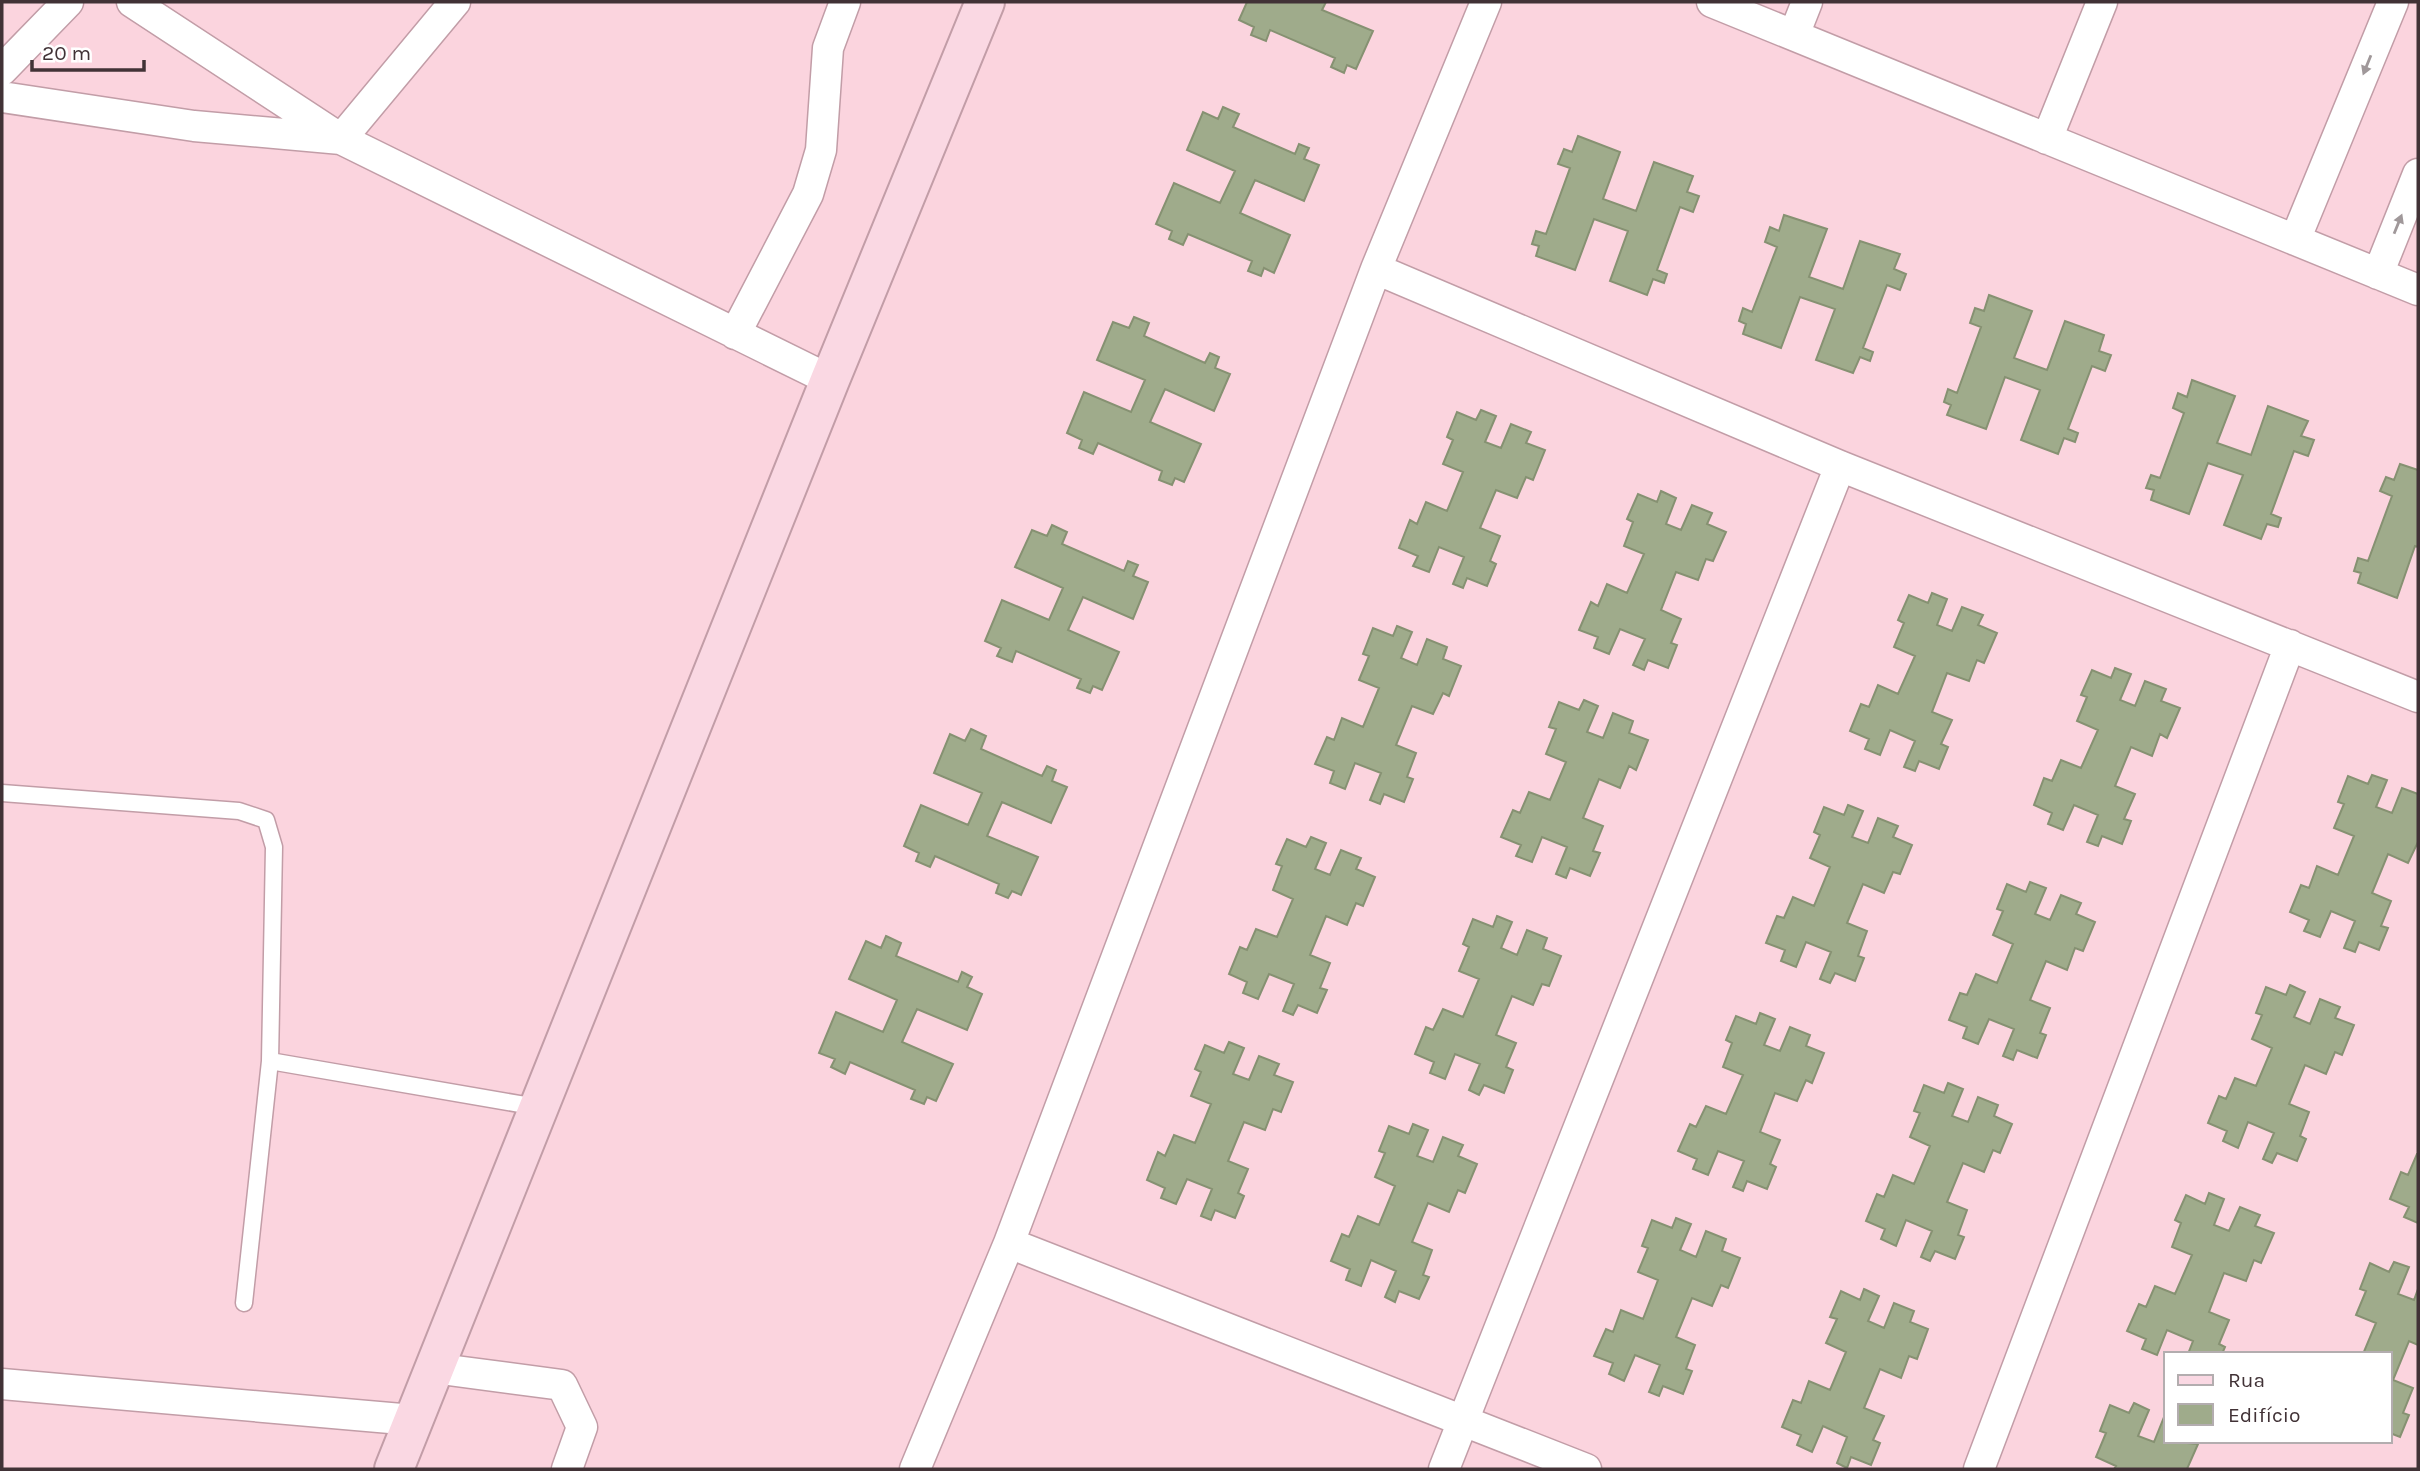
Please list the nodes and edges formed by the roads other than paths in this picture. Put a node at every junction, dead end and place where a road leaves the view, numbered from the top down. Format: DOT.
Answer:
graph roads {
  1 [pos="68,2"];
  2 [pos="132,2"];
  3 [pos="455,2"];
  4 [pos="845,2"];
  5 [pos="985,2"];
  6 [pos="1486,2"];
  7 [pos="1712,2"];
  8 [pos="1807,2"];
  9 [pos="2102,2"];
  10 [pos="2393,2"];
  11 [pos="1794,35"];
  12 [pos="2,70"];
  13 [pos="2,97"];
  14 [pos="341,139"];
  15 [pos="2048,139"];
  16 [pos="2418,174"];
  17 [pos="2295,240"];
  18 [pos="1376,269"];
  19 [pos="2378,274"];
  20 [pos="2418,290"];
  21 [pos="735,334"];
  22 [pos="830,380"];
  23 [pos="1840,466"];
  24 [pos="2290,645"];
  25 [pos="2418,697"];
  26 [pos="2,793"];
  27 [pos="270,1061"];
  28 [pos="537,1107"];
  29 [pos="1009,1242"];
  30 [pos="243,1303"];
  31 [pos="433,1368"];
  32 [pos="2,1384"];
  33 [pos="413,1420"];
  34 [pos="1464,1421"];
  35 [pos="394,1469"];
  36 [pos="567,1469"];
  37 [pos="915,1469"];
  38 [pos="1444,1469"];
  39 [pos="1586,1469"];
  40 [pos="1979,1469"];
  1 -- 12 [label="street"];
  2 -- 14 [label="street"];
  3 -- 14 [label="street"];
  4 -- 21 [label="street"];
  5 -- 22 [label="street"];
  6 -- 18 [label="street"];
  7 -- 11 [label="street"];
  8 -- 11 [label="street"];
  9 -- 15 [label="street"];
  10 -- 17 [label="street, one-way"];
  11 -- 15 [label="street"];
  13 -- 14 [label="street"];
  14 -- 21 [label="street"];
  15 -- 17 [label="street"];
  19 -- 16 [label="street, one-way"];
  17 -- 19 [label="street"];
  18 -- 23 [label="street"];
  18 -- 29 [label="street"];
  19 -- 20 [label="street"];
  21 -- 22 [label="street"];
  22 -- 28 [label="street"];
  23 -- 24 [label="street"];
  23 -- 34 [label="street"];
  24 -- 25 [label="street"];
  24 -- 40 [label="street"];
  26 -- 27 [label="lane"];
  27 -- 28 [label="lane"];
  27 -- 30 [label="lane"];
  28 -- 31 [label="street"];
  29 -- 34 [label="street"];
  29 -- 37 [label="street"];
  31 -- 33 [label="street"];
  31 -- 36 [label="street"];
  32 -- 33 [label="street"];
  33 -- 35 [label="street"];
  34 -- 38 [label="street"];
  34 -- 39 [label="street"];
}
